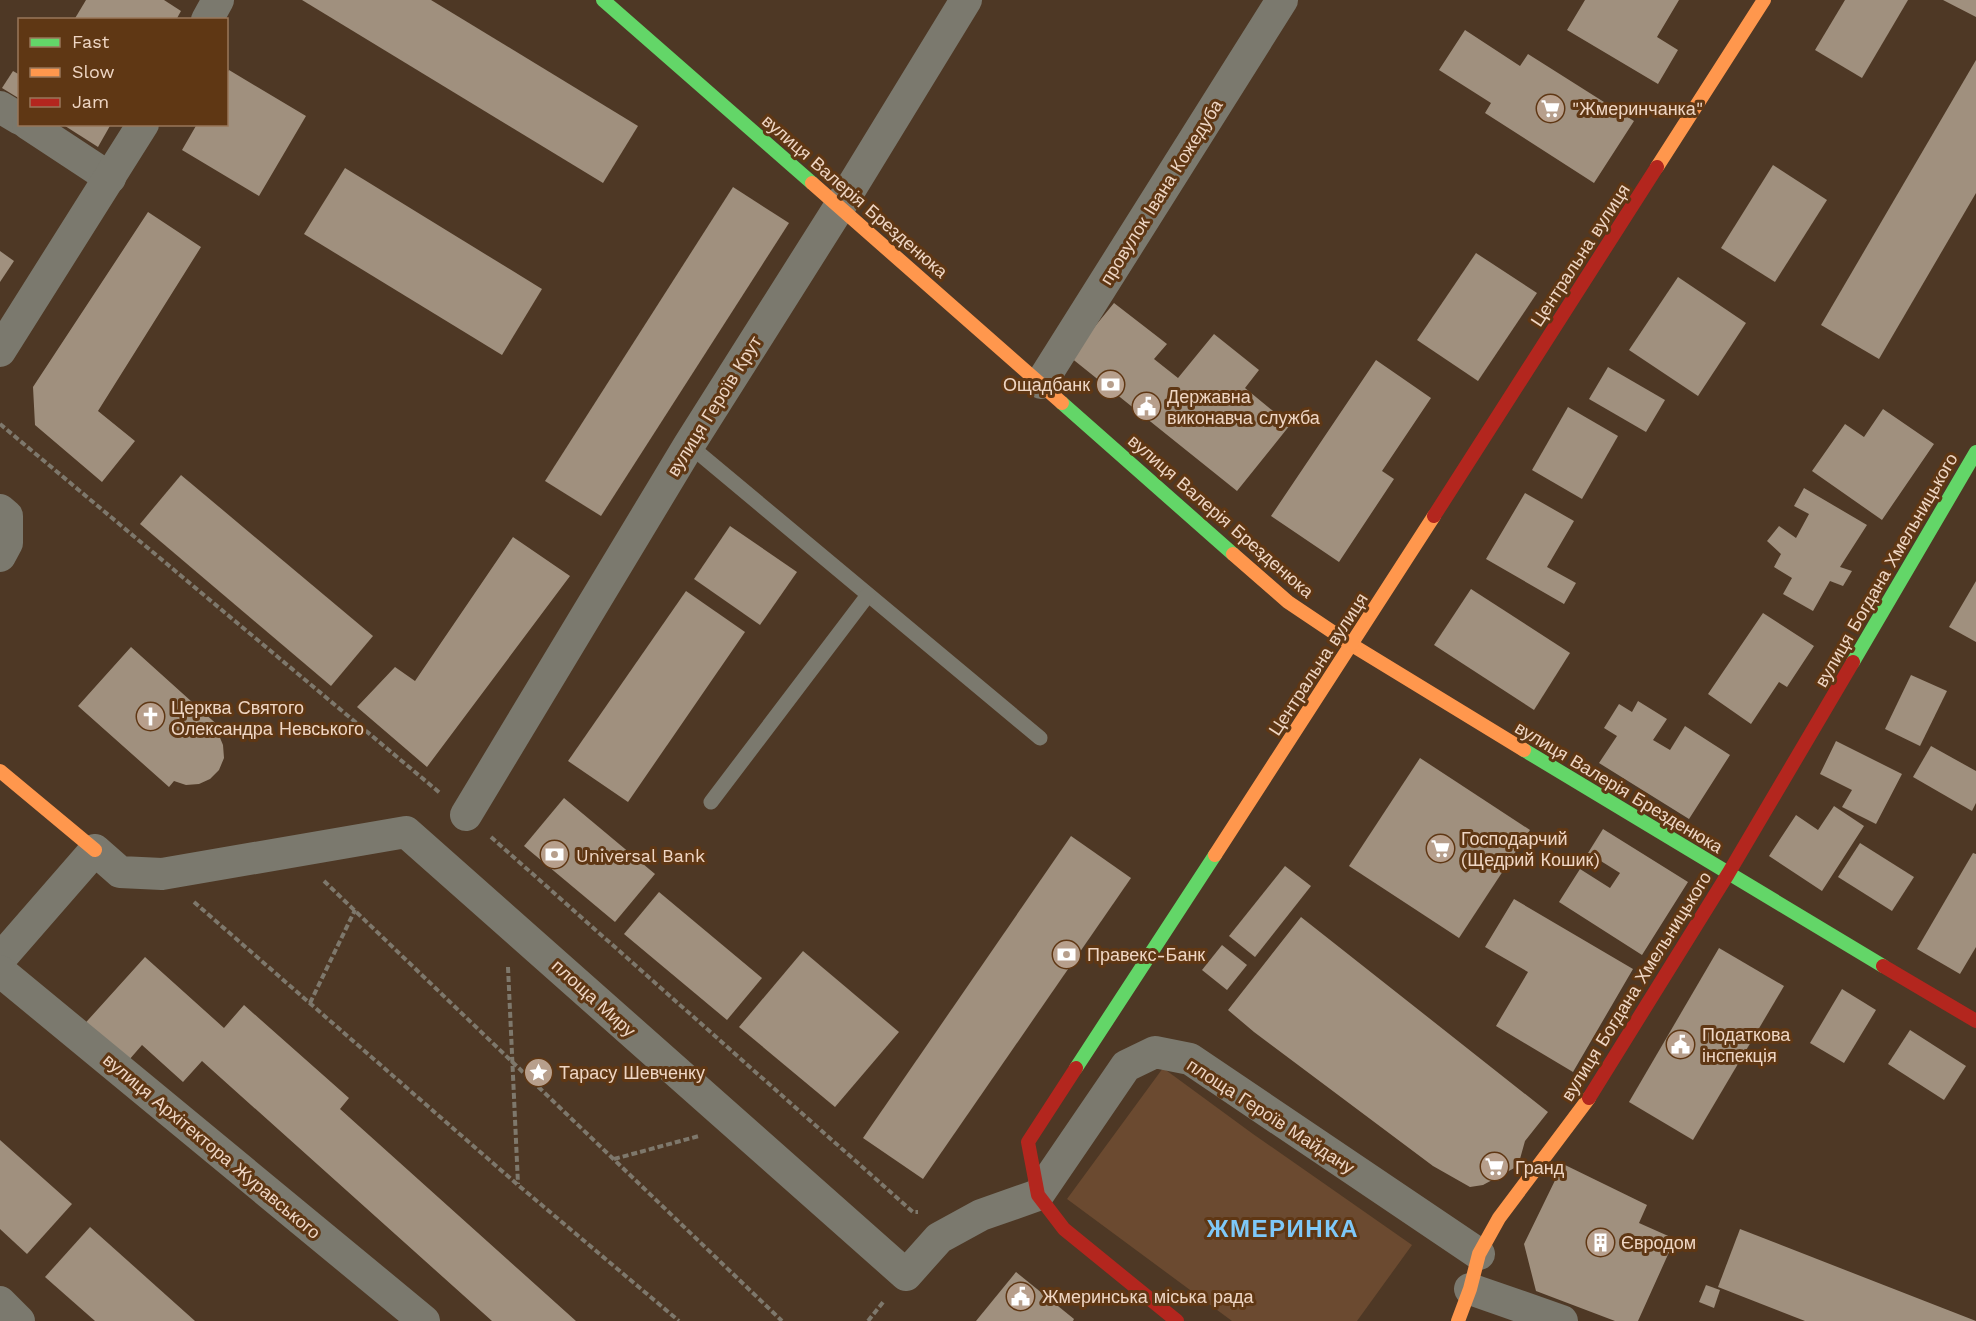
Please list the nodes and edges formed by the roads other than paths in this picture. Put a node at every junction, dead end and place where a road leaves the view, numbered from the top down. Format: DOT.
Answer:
graph roads {
  1 [pos="219,0"];
  2 [pos="603,0"];
  3 [pos="966,0"];
  4 [pos="1282,0"];
  5 [pos="1764,0"];
  6 [pos="208,18"];
  7 [pos="0,107"];
  8 [pos="18,118"];
  9 [pos="31,126"];
  10 [pos="142,126"];
  11 [pos="110,178"];
  12 [pos="840,206"];
  13 [pos="0,351"];
  14 [pos="1041,383"];
  15 [pos="689,445"];
  16 [pos="1976,452"];
  17 [pos="0,510"];
  18 [pos="0,556"];
  19 [pos="868,595"];
  20 [pos="1352,645"];
  21 [pos="1040,738"];
  22 [pos="0,771"];
  23 [pos="711,802"];
  24 [pos="466,815"];
  25 [pos="95,850"];
  26 [pos="1728,874"];
  27 [pos="0,959"];
  28 [pos="0,971"];
  29 [pos="1976,1021"];
  30 [pos="1038,1195"];
  31 [pos="1479,1254"];
  32 [pos="1470,1289"];
  33 [pos="0,1302"];
  34 [pos="19,1321"];
  35 [pos="424,1321"];
  36 [pos="1177,1321"];
  37 [pos="1458,1321"];
  38 [pos="1562,1321"];
  1 -- 6 [label="street"];
  2 -- 12 [label="street, вулиця Валерія Брезденюка"];
  3 -- 12 [label="street, вулиця Героїв Крут"];
  4 -- 14 [label="street, провулок Івана Кожедуба"];
  5 -- 20 [label="street, Центральна вулиця"];
  7 -- 8 [label="street"];
  9 -- 11 [label="street"];
  10 -- 11 [label="street"];
  11 -- 13 [label="street"];
  12 -- 14 [label="street, вулиця Валерія Брезденюка"];
  12 -- 15 [label="street, вулиця Героїв Крут"];
  14 -- 20 [label="street, вулиця Валерія Брезденюка"];
  15 -- 19 [label="lane"];
  15 -- 24 [label="street, вулиця Героїв Крут"];
  16 -- 26 [label="street, вулиця Богдана Хмельницького"];
  17 -- 18 [label="street"];
  19 -- 21 [label="lane"];
  19 -- 23 [label="lane"];
  20 -- 26 [label="street, вулиця Валерія Брезденюка"];
  20 -- 30 [label="street, Центральна вулиця"];
  22 -- 25 [label="street"];
  25 -- 27 [label="street"];
  25 -- 30 [label="street, площа Миру"];
  26 -- 29 [label="street, вулиця Валерія Брезденюка"];
  26 -- 31 [label="street, вулиця Богдана Хмельницького"];
  28 -- 35 [label="street, вулиця Архітектора Журавського"];
  30 -- 31 [label="street, площа Героїв Майдану"];
  30 -- 36 [label="street, Центральна вулиця"];
  31 -- 32 [label="street, вулиця Богдана Хмельницького"];
  32 -- 37 [label="street, вулиця Богдана Хмельницького"];
  32 -- 38 [label="street"];
  33 -- 34 [label="street"];
}
